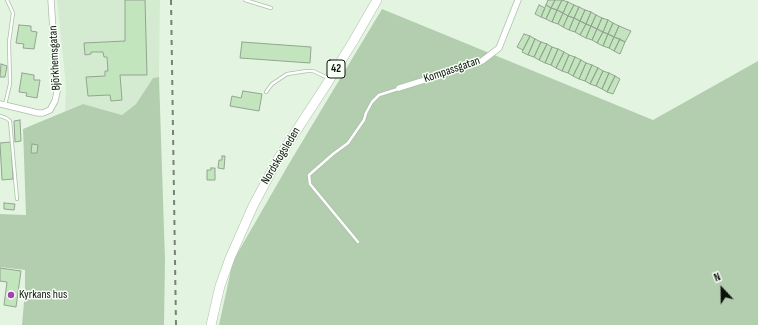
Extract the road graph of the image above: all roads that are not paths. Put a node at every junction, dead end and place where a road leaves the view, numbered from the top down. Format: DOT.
graph roads {
  1 [pos="7,0"];
  2 [pos="51,0"];
  3 [pos="245,0"];
  4 [pos="376,0"];
  5 [pos="518,0"];
  6 [pos="271,8"];
  7 [pos="330,79"];
  8 [pos="399,88"];
  9 [pos="266,92"];
  10 [pos="3,104"];
  11 [pos="0,116"];
  12 [pos="17,199"];
  13 [pos="358,242"];
  14 [pos="211,325"];
  1 -- 10 [label="lane"];
  2 -- 10 [label="street, Björkhemsgatan"];
  3 -- 6 [label="lane"];
  4 -- 7 [label="main road, Nordskogsleden / 42"];
  5 -- 8 [label="street, Kompassgatan"];
  7 -- 9 [label="lane"];
  7 -- 14 [label="main road, Nordskogsleden / 42"];
  8 -- 13 [label="lane"];
  11 -- 12 [label="lane"];
}
